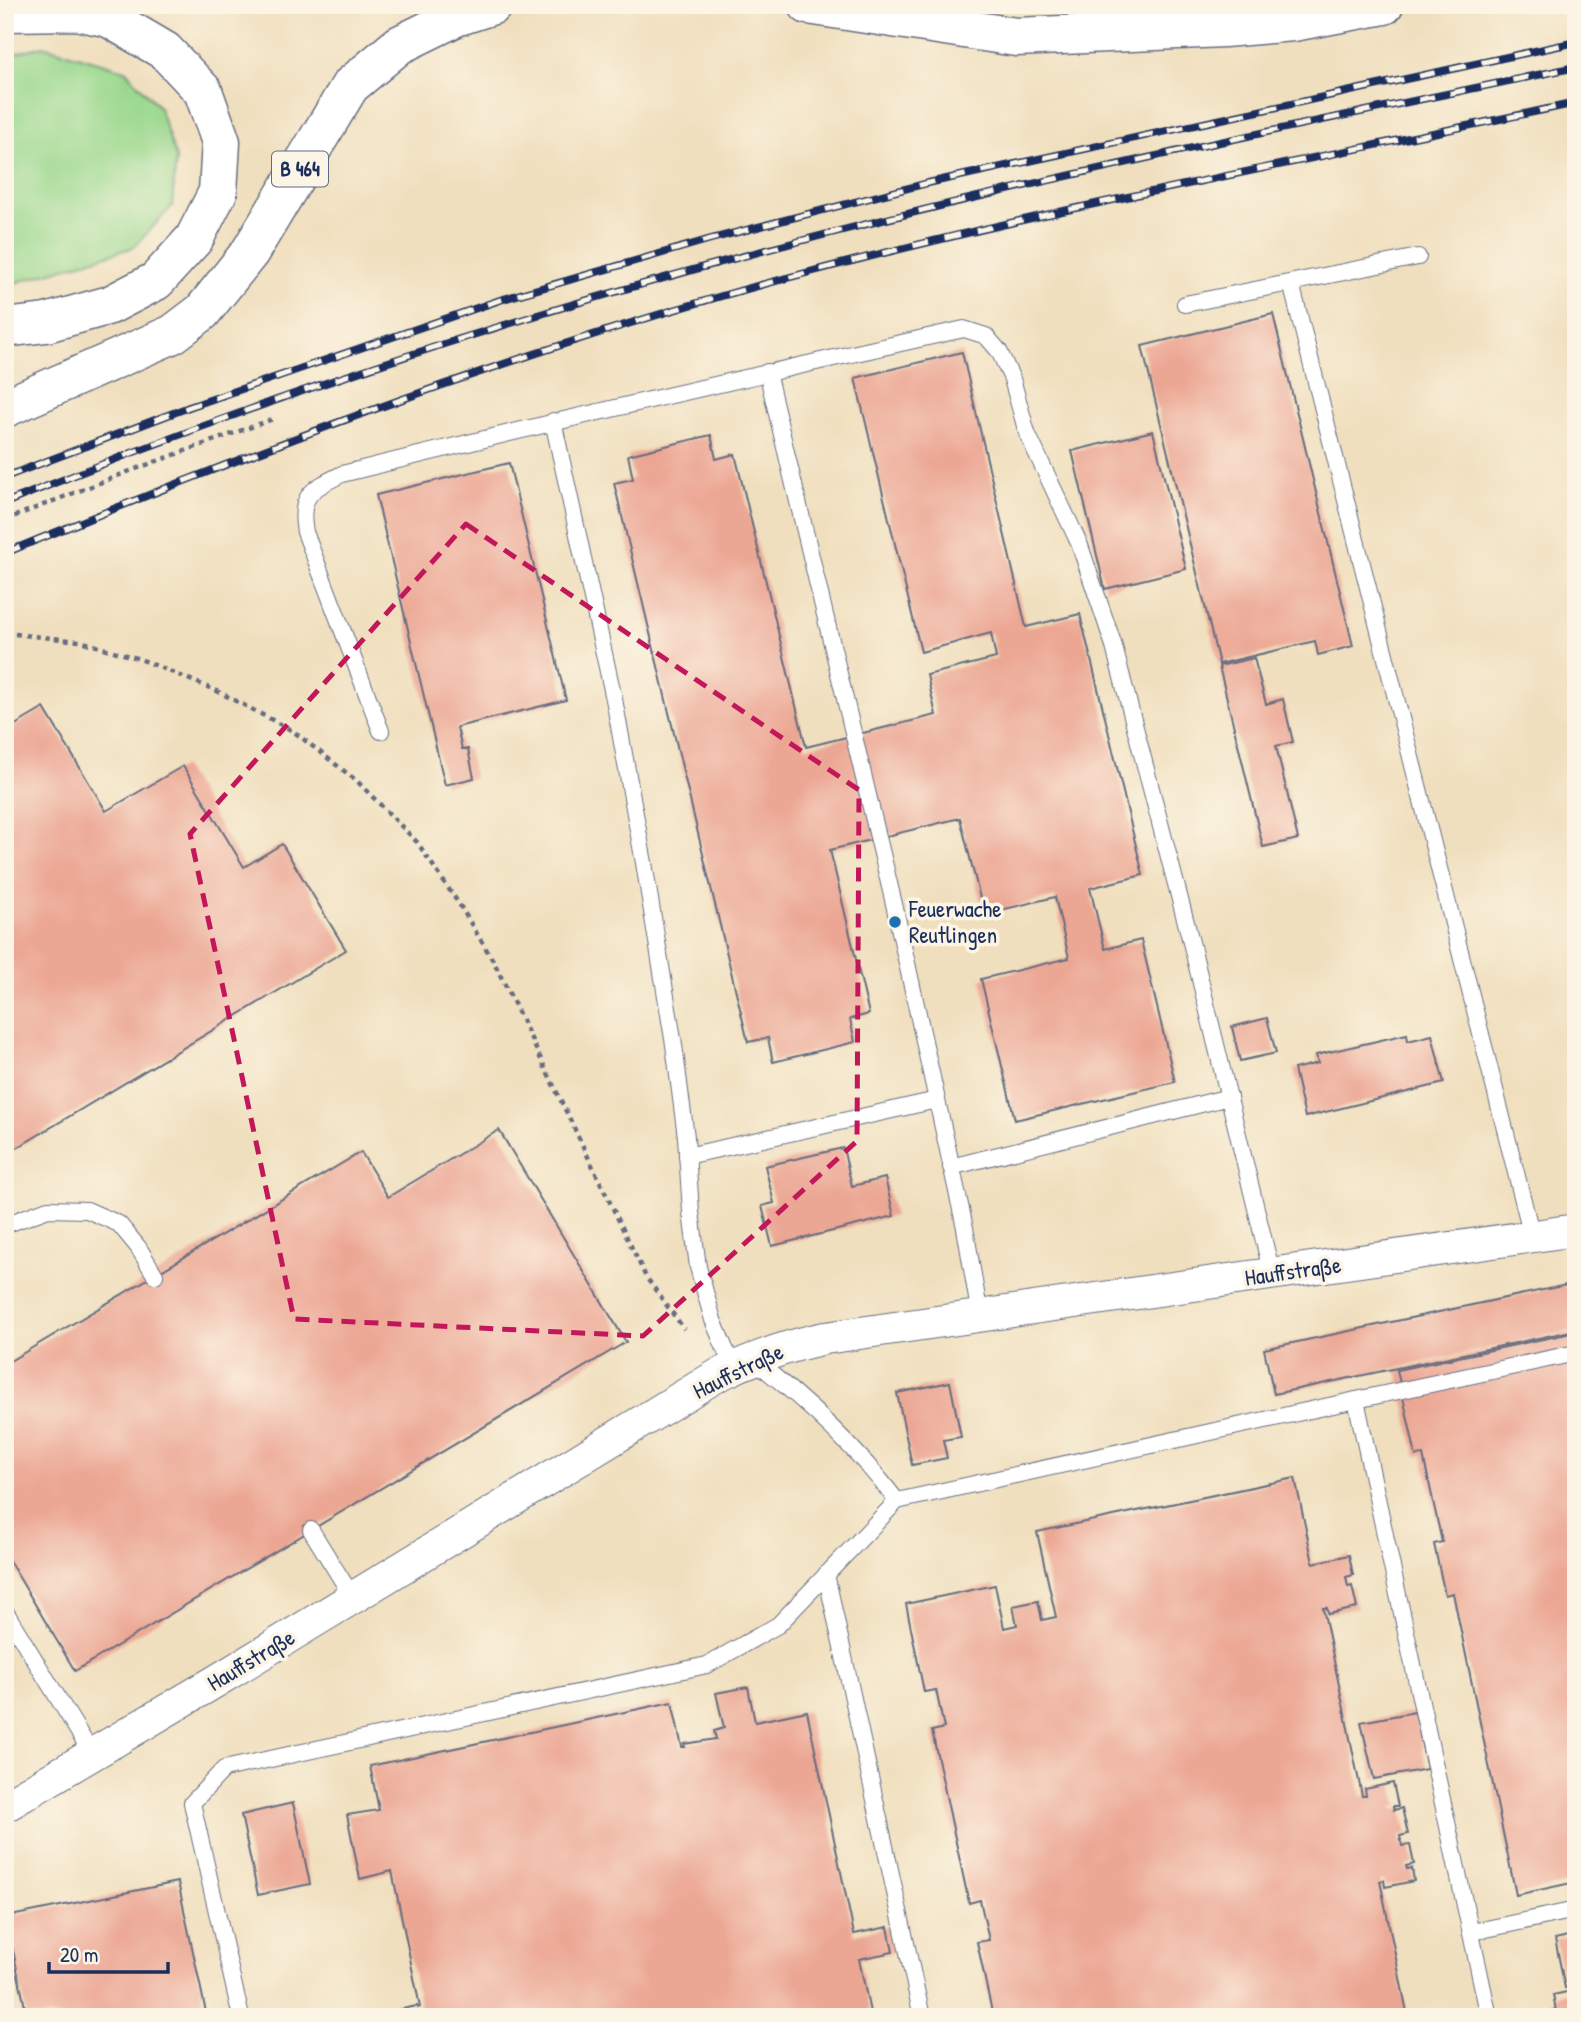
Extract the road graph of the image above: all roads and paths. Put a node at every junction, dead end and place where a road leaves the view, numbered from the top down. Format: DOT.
graph roads {
  1 [pos="493,5"];
  2 [pos="808,5"];
  3 [pos="1384,5"];
  4 [pos="5,12"];
  5 [pos="1418,257"];
  6 [pos="1291,282"];
  7 [pos="1185,304"];
  8 [pos="5,328"];
  9 [pos="767,372"];
  10 [pos="5,408"];
  11 [pos="273,419"];
  12 [pos="553,421"];
  13 [pos="5,520"];
  14 [pos="5,633"];
  15 [pos="380,731"];
  16 [pos="1229,1097"];
  17 [pos="937,1100"];
  18 [pos="687,1156"];
  19 [pos="951,1167"];
  20 [pos="5,1225"];
  21 [pos="1576,1230"];
  22 [pos="1532,1236"];
  23 [pos="1272,1274"];
  24 [pos="155,1275"];
  25 [pos="980,1316"];
  26 [pos="1576,1353"];
  27 [pos="734,1367"];
  28 [pos="1356,1400"];
  29 [pos="897,1501"];
  30 [pos="310,1530"];
  31 [pos="826,1574"];
  32 [pos="353,1598"];
  33 [pos="5,1611"];
  34 [pos="92,1754"];
  35 [pos="5,1806"];
  36 [pos="1576,1910"];
  37 [pos="1472,1931"];
  38 [pos="242,2017"];
  39 [pos="922,2017"];
  40 [pos="1489,2017"];
  1 -- 10 [label="main road, B 464"];
  2 -- 3 [label="main road"];
  4 -- 8 [label="main road"];
  5 -- 6 [label="lane"];
  6 -- 7 [label="lane"];
  6 -- 22 [label="lane"];
  9 -- 12 [label="lane"];
  9 -- 16 [label="lane"];
  9 -- 17 [label="lane"];
  11 -- 13 [label="path"];
  12 -- 15 [label="lane"];
  12 -- 18 [label="lane"];
  14 -- 27 [label="path"];
  16 -- 19 [label="lane"];
  16 -- 23 [label="lane"];
  17 -- 18 [label="lane"];
  17 -- 19 [label="lane"];
  18 -- 27 [label="lane"];
  19 -- 25 [label="lane"];
  20 -- 24 [label="lane"];
  21 -- 22 [label="street, Hauffstraße"];
  22 -- 23 [label="street, Hauffstraße"];
  23 -- 25 [label="street, Hauffstraße"];
  25 -- 27 [label="street, Hauffstraße"];
  26 -- 28 [label="lane"];
  27 -- 29 [label="lane"];
  27 -- 32 [label="street, Hauffstraße"];
  28 -- 29 [label="lane"];
  28 -- 37 [label="lane"];
  29 -- 31 [label="lane"];
  30 -- 32 [label="lane"];
  31 -- 38 [label="lane"];
  31 -- 39 [label="lane"];
  32 -- 34 [label="street, Hauffstraße"];
  33 -- 34 [label="lane"];
  34 -- 35 [label="street, Hauffstraße"];
  36 -- 37 [label="lane"];
  37 -- 40 [label="lane"];
}
